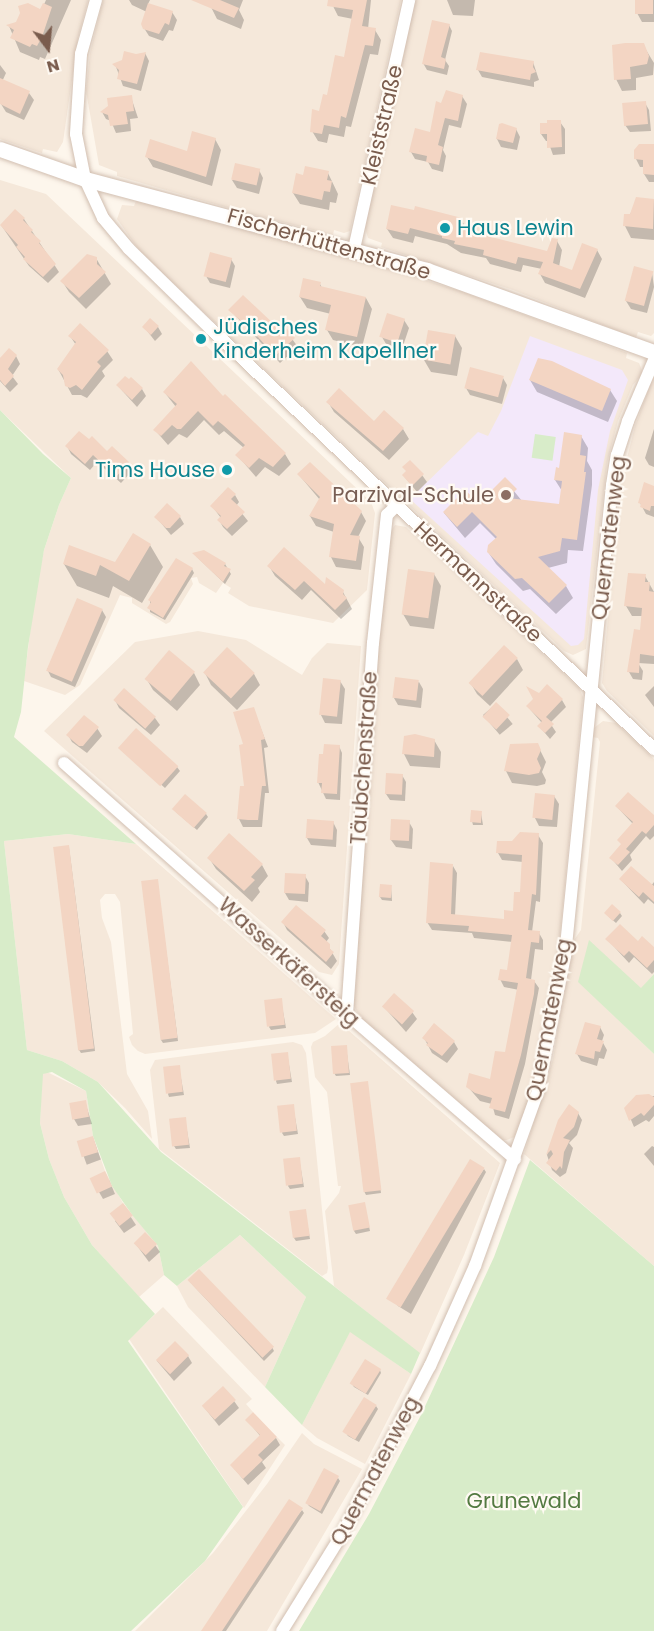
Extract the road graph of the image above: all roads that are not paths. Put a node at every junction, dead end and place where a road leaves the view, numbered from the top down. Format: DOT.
graph roads {
  1 [pos="96,0"];
  2 [pos="409,0"];
  3 [pos="0,149"];
  4 [pos="84,179"];
  5 [pos="354,249"];
  6 [pos="654,352"];
  7 [pos="654,360"];
  8 [pos="396,506"];
  9 [pos="592,690"];
  10 [pos="654,749"];
  11 [pos="64,763"];
  12 [pos="347,1014"];
  13 [pos="515,1159"];
  14 [pos="282,1631"];
  1 -- 4 [label="street, Hermannstraße"];
  2 -- 5 [label="street, Kleiststraße"];
  3 -- 4 [label="street, Fischerhüttenstraße"];
  4 -- 5 [label="street, Fischerhüttenstraße"];
  4 -- 8 [label="street, Hermannstraße"];
  5 -- 6 [label="street, Fischerhüttenstraße"];
  7 -- 9 [label="street, Quermatenweg"];
  8 -- 9 [label="street, Hermannstraße"];
  8 -- 12 [label="street, Täubchenstraße"];
  9 -- 10 [label="street, Hermannstraße"];
  9 -- 13 [label="street, Quermatenweg"];
  11 -- 12 [label="street, Wasserkäfersteig"];
  12 -- 13 [label="street, Wasserkäfersteig"];
  13 -- 14 [label="street, Quermatenweg"];
}
